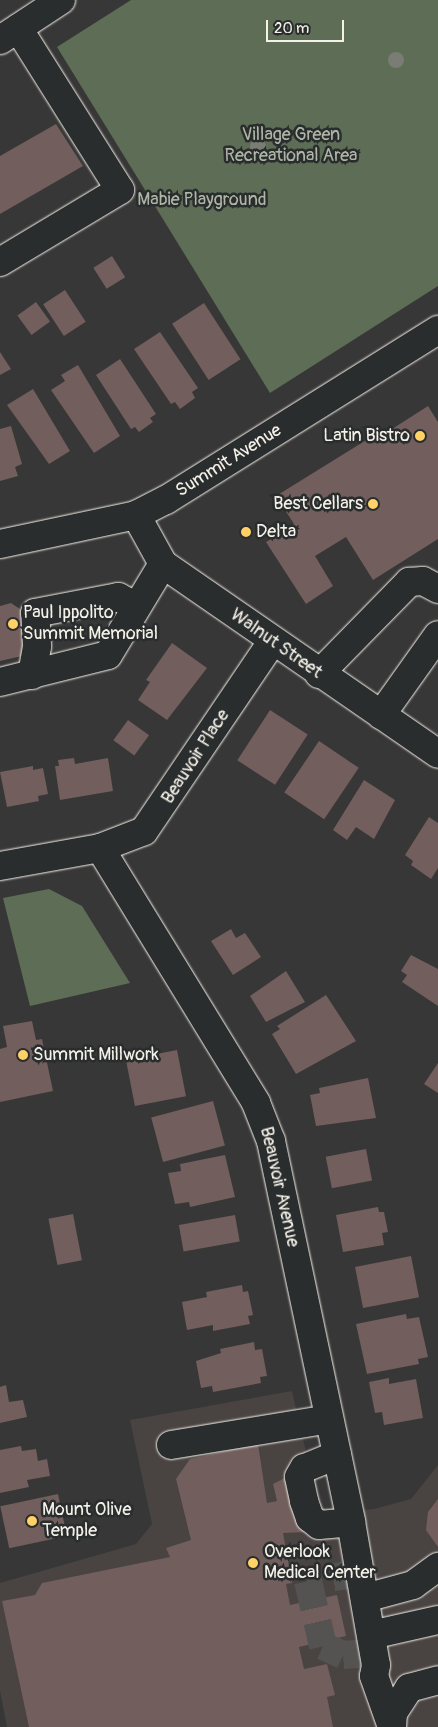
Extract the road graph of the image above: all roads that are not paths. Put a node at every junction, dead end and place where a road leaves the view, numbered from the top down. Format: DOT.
graph roads {
  1 [pos="61,0"];
  2 [pos="9,34"];
  3 [pos="0,262"];
  4 [pos="438,330"];
  5 [pos="136,514"];
  6 [pos="0,544"];
  7 [pos="163,564"];
  8 [pos="438,589"];
  9 [pos="136,606"];
  10 [pos="438,635"];
  11 [pos="272,642"];
  12 [pos="319,674"];
  13 [pos="32,675"];
  14 [pos="0,682"];
  15 [pos="381,715"];
  16 [pos="438,754"];
  17 [pos="100,848"];
  18 [pos="0,866"];
  19 [pos="329,1419"];
  20 [pos="171,1445"];
  21 [pos="337,1455"];
  22 [pos="351,1522"];
  23 [pos="438,1567"];
  24 [pos="365,1598"];
  25 [pos="438,1620"];
  26 [pos="370,1635"];
  27 [pos="376,1665"];
  28 [pos="438,1680"];
  29 [pos="409,1688"];
  30 [pos="392,1727"];
  1 -- 2 [label="street"];
  2 -- 3 [label="street"];
  4 -- 5 [label="street, Summit Avenue"];
  5 -- 6 [label="street, Summit Avenue"];
  5 -- 7 [label="street, Walnut Street"];
  7 -- 9 [label="street"];
  7 -- 11 [label="street, Walnut Street"];
  8 -- 12 [label="street"];
  9 -- 13 [label="street"];
  9 -- 13 [label="street"];
  10 -- 15 [label="street"];
  11 -- 12 [label="street, Walnut Street"];
  11 -- 17 [label="street, Beauvoir Place"];
  12 -- 15 [label="street, Walnut Street"];
  13 -- 14 [label="street"];
  15 -- 16 [label="street, Walnut Street"];
  17 -- 18 [label="street"];
  17 -- 19 [label="street, Beauvoir Avenue"];
  19 -- 20 [label="street"];
  19 -- 21 [label="street, Beauvoir Avenue"];
  21 -- 22 [label="street, Beauvoir Avenue"];
  21 -- 22 [label="street"];
  22 -- 24 [label="street, Beauvoir Avenue"];
  23 -- 24 [label="street"];
  24 -- 26 [label="street, Beauvoir Avenue"];
  25 -- 26 [label="street"];
  26 -- 27 [label="street, Beauvoir Avenue"];
  27 -- 29 [label="street"];
  27 -- 30 [label="street, Beauvoir Avenue"];
  28 -- 29 [label="street"];
  29 -- 30 [label="street"];
}
